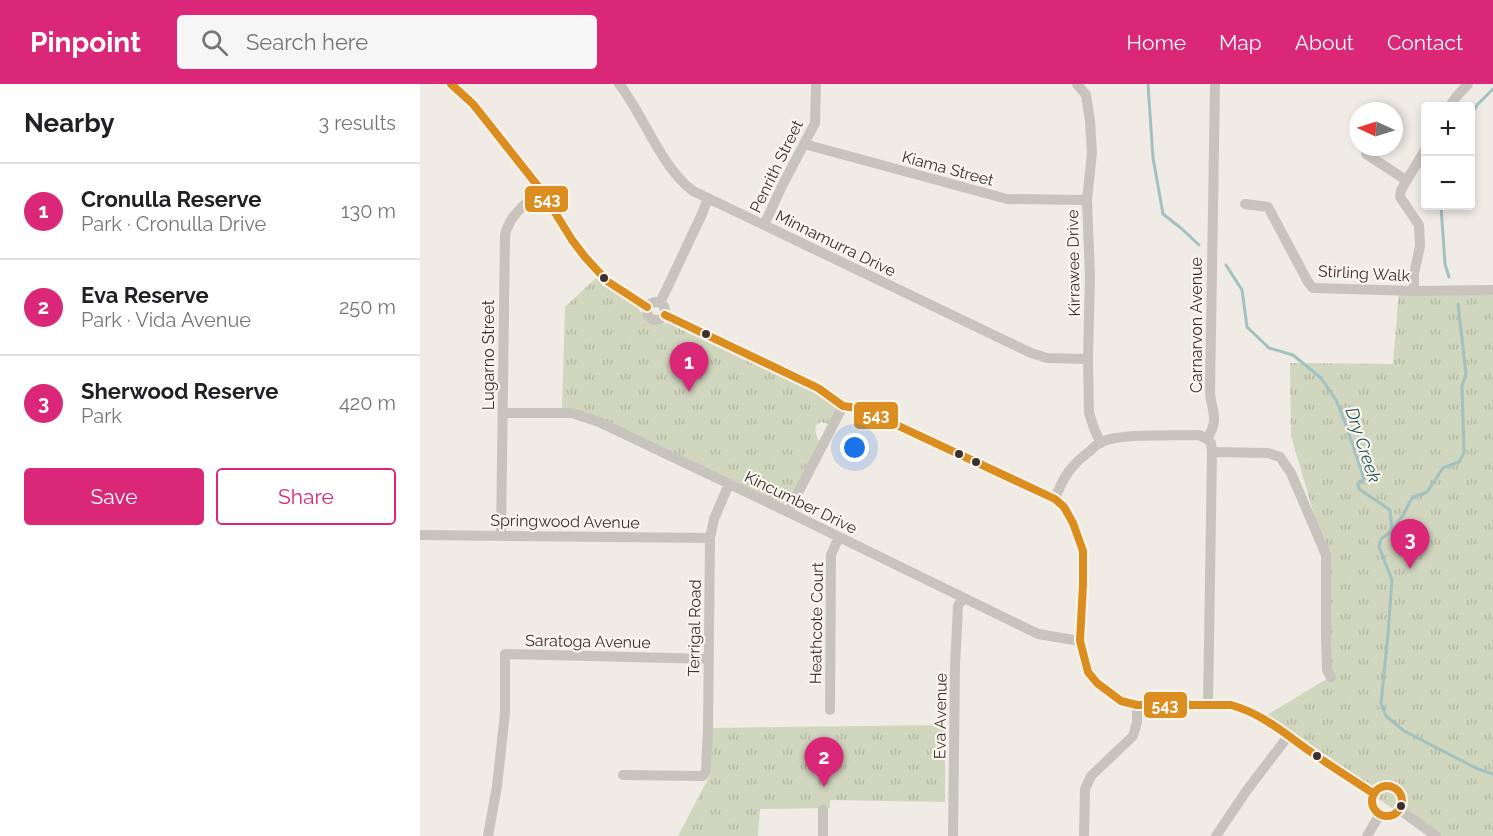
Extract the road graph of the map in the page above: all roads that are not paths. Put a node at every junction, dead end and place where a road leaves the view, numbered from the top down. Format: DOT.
graph roads {
  1 [pos="451,84"];
  2 [pos="619,84"];
  3 [pos="816,84"];
  4 [pos="1077,84"];
  5 [pos="1215,84"];
  6 [pos="1451,84"];
  7 [pos="1468,84"];
  8 [pos="1453,102"];
  9 [pos="804,144"];
  10 [pos="1421,155"];
  11 [pos="1369,156"];
  12 [pos="1406,180"];
  13 [pos="542,191"];
  14 [pos="708,198"];
  15 [pos="1087,200"];
  16 [pos="1245,204"];
  17 [pos="764,225"];
  18 [pos="1493,290"];
  19 [pos="1414,291"];
  20 [pos="660,303"];
  21 [pos="648,307"];
  22 [pos="665,315"];
  23 [pos="1088,359"];
  24 [pos="843,406"];
  25 [pos="503,413"];
  26 [pos="1207,439"];
  27 [pos="1101,442"];
  28 [pos="1212,452"];
  29 [pos="729,484"];
  30 [pos="1055,499"];
  31 [pos="788,512"];
  32 [pos="420,535"];
  33 [pos="501,535"];
  34 [pos="839,537"];
  35 [pos="710,538"];
  36 [pos="963,598"];
  37 [pos="1080,641"];
  38 [pos="709,659"];
  39 [pos="1330,677"];
  40 [pos="1137,705"];
  41 [pos="1208,706"];
  42 [pos="830,710"];
  43 [pos="1289,735"];
  44 [pos="623,775"];
  45 [pos="1374,794"];
  46 [pos="823,810"];
  47 [pos="1400,810"];
  48 [pos="1380,814"];
  49 [pos="488,836"];
  50 [pos="823,836"];
  51 [pos="953,836"];
  52 [pos="1084,836"];
  53 [pos="1216,836"];
  54 [pos="1367,836"];
  55 [pos="1436,836"];
  1 -- 13 [label="street"];
  2 -- 14 [label="street, Minnamurra Drive"];
  3 -- 9 [label="street, Penrith Street"];
  4 -- 15 [label="street, Kirrawee Drive"];
  5 -- 26 [label="street, Carnarvon Avenue"];
  6 -- 8 [label="street"];
  7 -- 8 [label="street"];
  9 -- 15 [label="street, Kiama Street"];
  9 -- 17 [label="street, Penrith Street"];
  10 -- 12 [label="street"];
  11 -- 12 [label="street"];
  12 -- 19 [label="street"];
  13 -- 21 [label="street"];
  13 -- 25 [label="street, Lugarno Street"];
  14 -- 17 [label="street, Minnamurra Drive"];
  14 -- 20 [label="street"];
  15 -- 23 [label="street, Kirrawee Drive"];
  16 -- 19 [label="street, Stirling Walk"];
  17 -- 23 [label="street, Minnamurra Drive"];
  18 -- 19 [label="street, Stirling Walk"];
  20 -- 21 [label="street"];
  20 -- 22 [label="street"];
  21 -- 22 [label="street"];
  22 -- 24 [label="street"];
  23 -- 27 [label="street, Kirrawee Drive"];
  24 -- 30 [label="street"];
  24 -- 31 [label="street"];
  25 -- 29 [label="street, Kincumber Drive"];
  25 -- 33 [label="street, Lugarno Street"];
  26 -- 27 [label="street"];
  26 -- 28 [label="street"];
  27 -- 30 [label="street"];
  28 -- 39 [label="street"];
  28 -- 41 [label="street"];
  29 -- 31 [label="street, Kincumber Drive"];
  29 -- 35 [label="street, Terrigal Road"];
  30 -- 37 [label="street"];
  31 -- 34 [label="street, Kincumber Drive"];
  32 -- 33 [label="street, Springwood Avenue"];
  33 -- 35 [label="street, Springwood Avenue"];
  34 -- 36 [label="street, Kincumber Drive"];
  34 -- 42 [label="street, Heathcote Court"];
  35 -- 38 [label="street, Terrigal Road"];
  36 -- 37 [label="street, Kincumber Drive"];
  36 -- 51 [label="street, Eva Avenue"];
  37 -- 40 [label="street"];
  38 -- 44 [label="street, Terrigal Road"];
  38 -- 49 [label="street, Saratoga Avenue"];
  40 -- 41 [label="street"];
  40 -- 52 [label="street"];
  41 -- 43 [label="street"];
  43 -- 45 [label="street"];
  43 -- 53 [label="street"];
  45 -- 47 [label="street"];
  45 -- 48 [label="street"];
  46 -- 50 [label="street"];
  47 -- 48 [label="street"];
  47 -- 55 [label="street"];
  48 -- 54 [label="street"];
}
